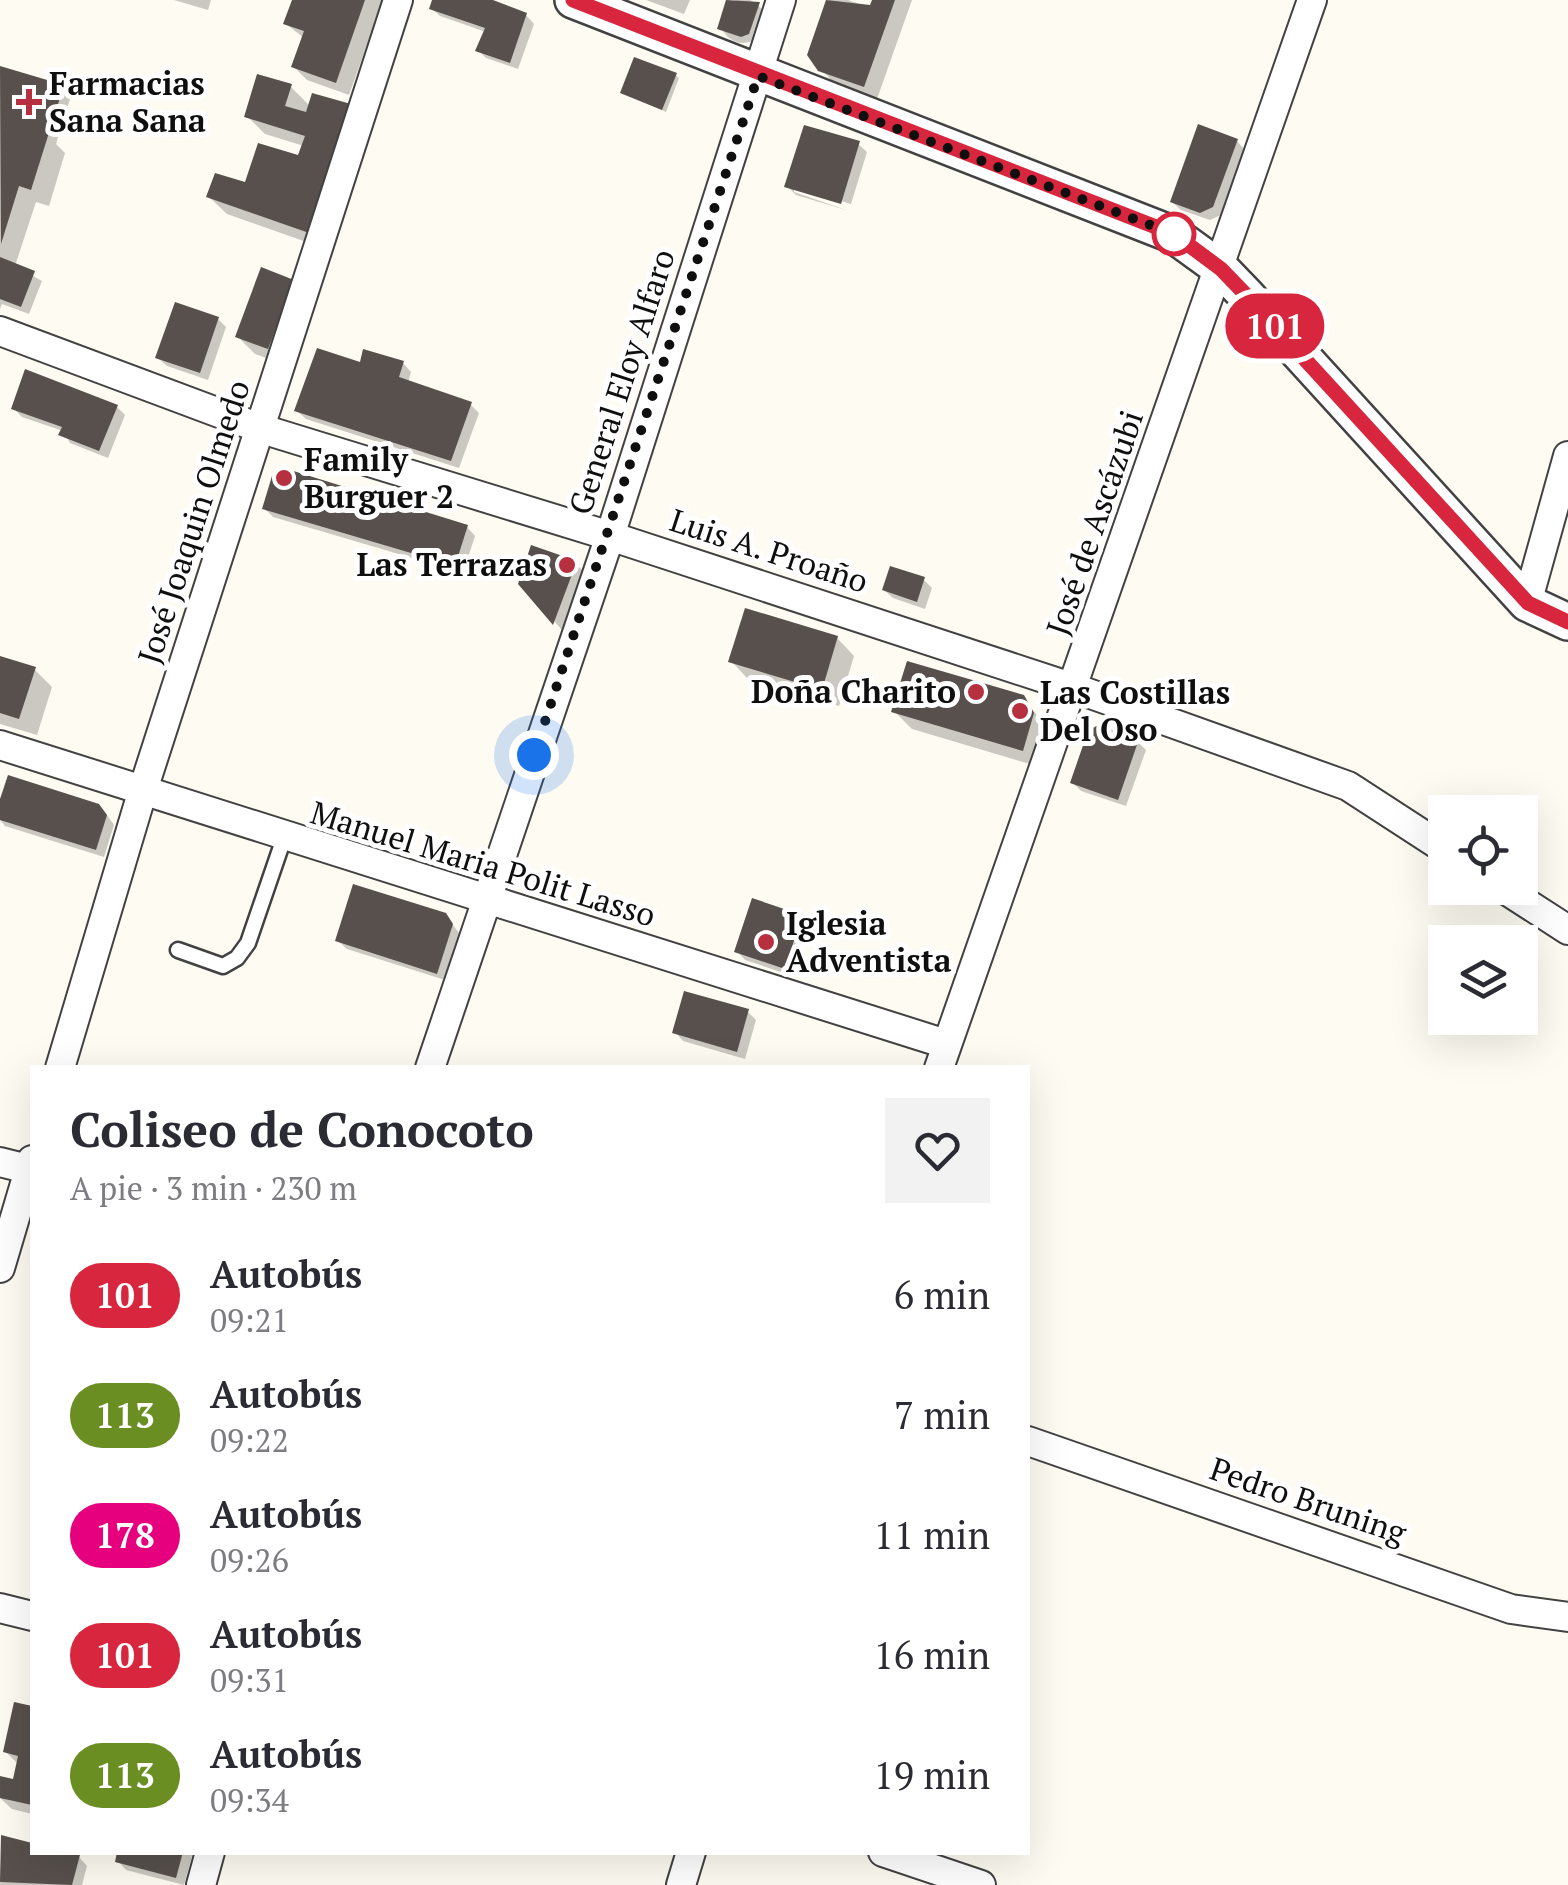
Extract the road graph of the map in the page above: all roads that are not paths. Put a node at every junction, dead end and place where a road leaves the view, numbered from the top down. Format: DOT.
graph roads {
  1 [pos="398,0"];
  2 [pos="573,0"];
  3 [pos="781,0"];
  4 [pos="1312,0"];
  5 [pos="758,76"];
  6 [pos="1221,269"];
  7 [pos="0,331"];
  8 [pos="262,429"];
  9 [pos="1568,456"];
  10 [pos="610,536"];
  11 [pos="1528,603"];
  12 [pos="1566,630"];
  13 [pos="1074,688"];
  14 [pos="0,746"];
  15 [pos="142,793"];
  16 [pos="284,838"];
  17 [pos="1428,838"];
  18 [pos="484,902"];
  19 [pos="1530,905"];
  20 [pos="1568,930"];
  21 [pos="178,950"];
  22 [pos="943,1056"];
  23 [pos="61,1065"];
  24 [pos="431,1065"];
  25 [pos="0,1162"];
  26 [pos="30,1166"];
  27 [pos="30,1172"];
  28 [pos="0,1268"];
  29 [pos="1030,1441"];
  30 [pos="0,1608"];
  31 [pos="30,1616"];
  32 [pos="1568,1617"];
  33 [pos="209,1855"];
  34 [pos="690,1855"];
  35 [pos="892,1855"];
  36 [pos="201,1885"];
  37 [pos="681,1885"];
  38 [pos="981,1885"];
  1 -- 8 [label="street, José Joaquin Olmedo"];
  2 -- 5 [label="street"];
  3 -- 5 [label="street, General Eloy Alfaro"];
  4 -- 6 [label="street, José de Ascázubi"];
  5 -- 6 [label="street"];
  5 -- 10 [label="street, General Eloy Alfaro"];
  6 -- 11 [label="street"];
  6 -- 13 [label="street, José de Ascázubi"];
  7 -- 8 [label="street, Luis A. Proaño"];
  8 -- 10 [label="street, Luis A. Proaño"];
  8 -- 15 [label="street, José Joaquin Olmedo"];
  9 -- 11 [label="street"];
  10 -- 13 [label="street, Luis A. Proaño"];
  10 -- 18 [label="street, General Eloy Alfaro"];
  11 -- 12 [label="street"];
  13 -- 17 [label="street, Luis A. Proaño"];
  13 -- 22 [label="street, José de Ascázubi"];
  14 -- 15 [label="street, Manuel Maria Polit Lasso"];
  15 -- 16 [label="street, Manuel Maria Polit Lasso"];
  15 -- 23 [label="street, José Joaquin Olmedo"];
  16 -- 18 [label="street, Manuel Maria Polit Lasso"];
  16 -- 21 [label="lane"];
  18 -- 22 [label="street, Manuel Maria Polit Lasso"];
  18 -- 24 [label="street, General Eloy Alfaro"];
  19 -- 20 [label="street"];
  25 -- 26 [label="street"];
  27 -- 28 [label="street"];
  29 -- 32 [label="street, Pedro Bruning"];
  30 -- 31 [label="street"];
  33 -- 36 [label="street"];
  34 -- 37 [label="street"];
  35 -- 38 [label="street"];
}
